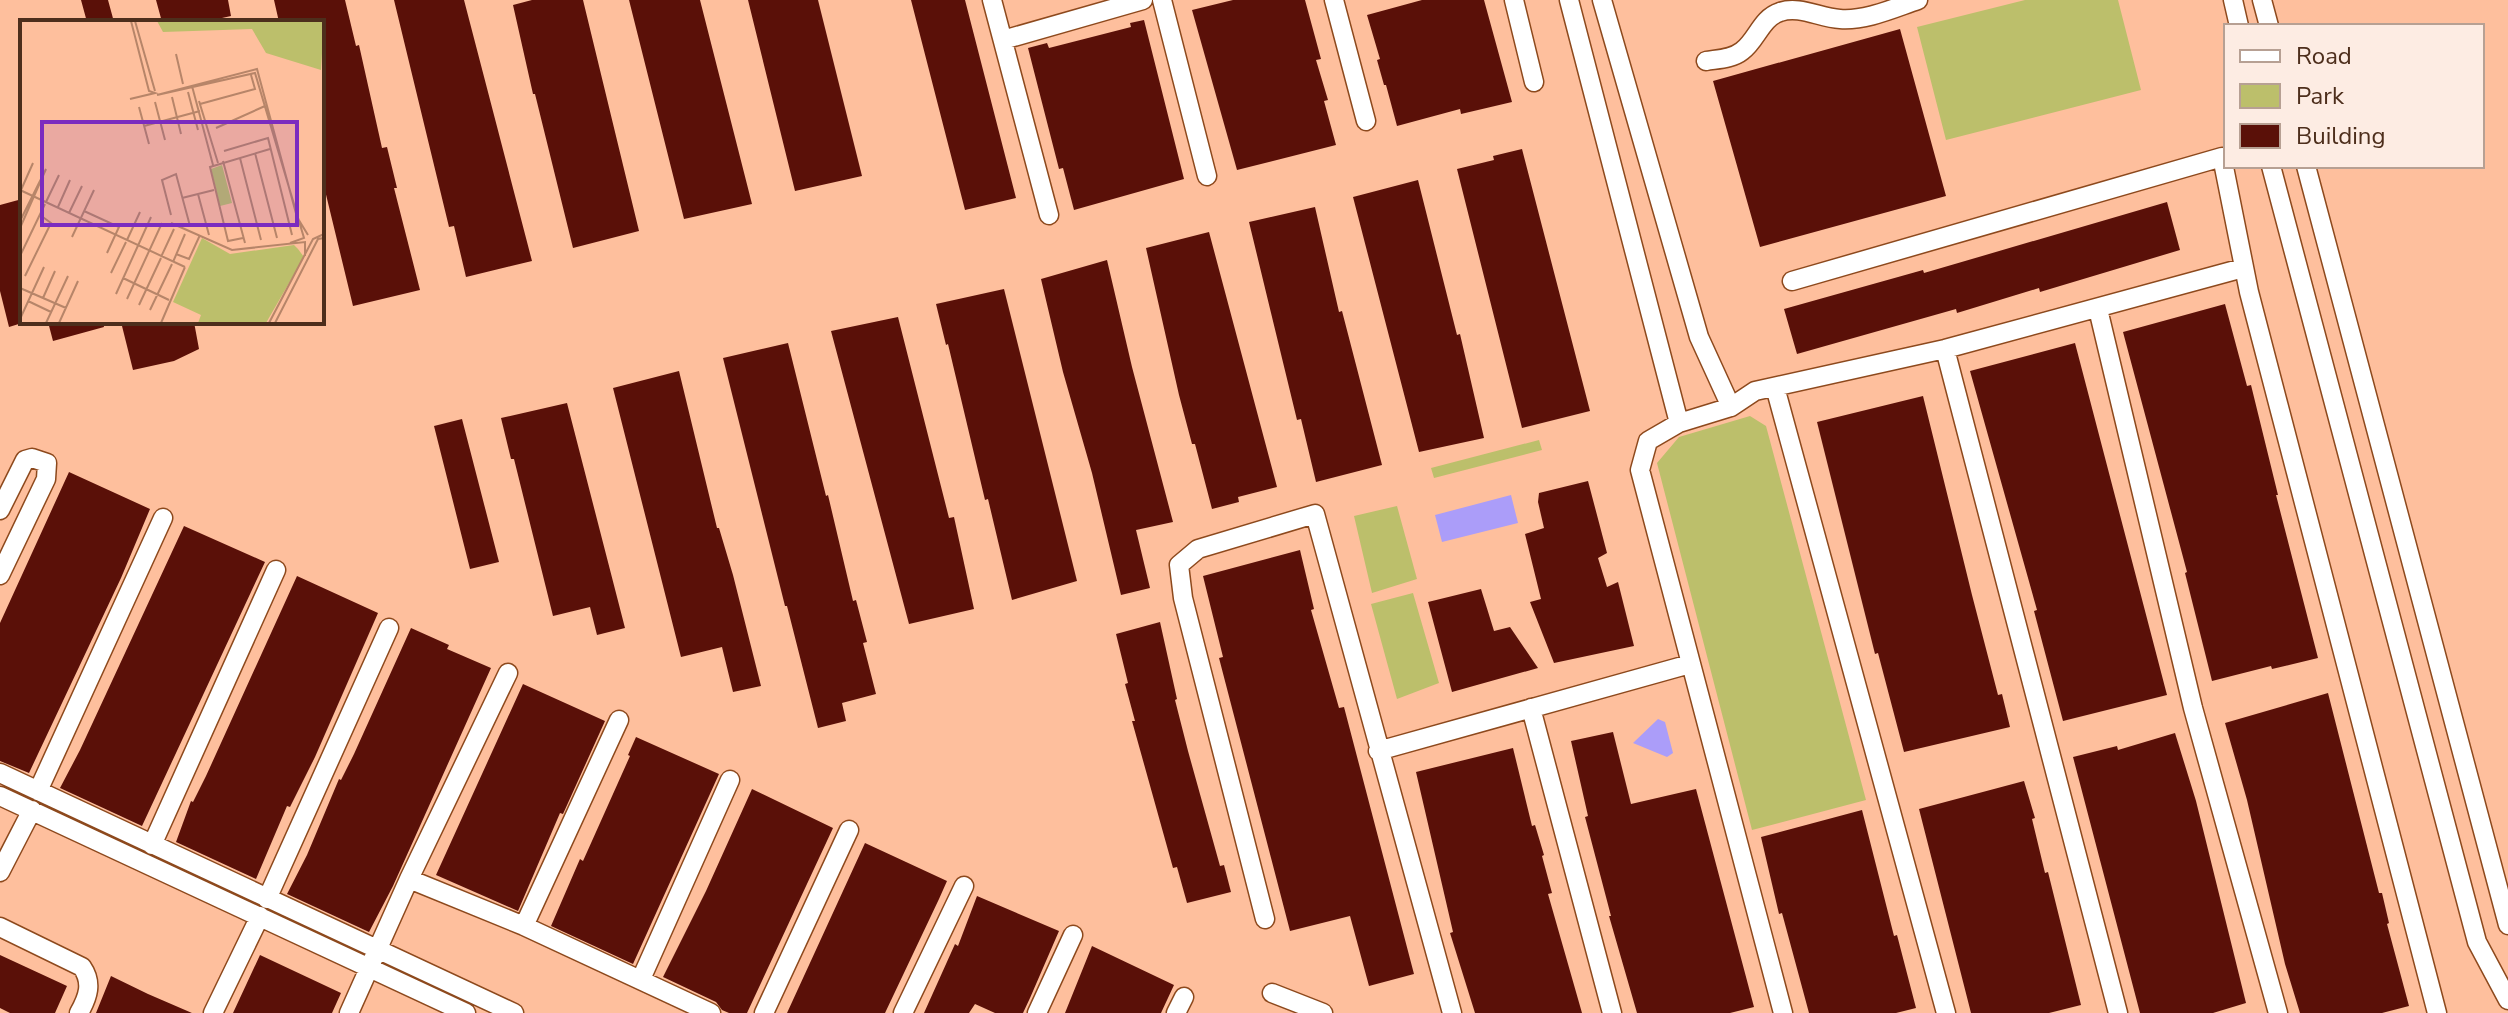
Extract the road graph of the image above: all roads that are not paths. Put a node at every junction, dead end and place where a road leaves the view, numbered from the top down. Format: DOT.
graph roads {
  1 [pos="992,0"];
  2 [pos="1143,0"];
  3 [pos="1162,0"];
  4 [pos="1334,0"];
  5 [pos="1514,0"];
  6 [pos="1569,0"];
  7 [pos="1602,0"];
  8 [pos="1918,0"];
  9 [pos="2233,0"];
  10 [pos="2262,0"];
  11 [pos="2239,24"];
  12 [pos="2268,24"];
  13 [pos="1003,40"];
  14 [pos="1706,61"];
  15 [pos="1534,82"];
  16 [pos="1366,121"];
  17 [pos="2224,168"];
  18 [pos="2224,168"];
  19 [pos="2272,168"];
  20 [pos="2307,168"];
  21 [pos="1207,176"];
  22 [pos="1049,215"];
  23 [pos="2243,268"];
  24 [pos="1792,281"];
  25 [pos="2098,309"];
  26 [pos="1945,349"];
  27 [pos="1775,387"];
  28 [pos="1731,407"];
  29 [pos="1679,423"];
  30 [pos="0,510"];
  31 [pos="163,518"];
  32 [pos="2406,540"];
  33 [pos="2372,548"];
  34 [pos="276,570"];
  35 [pos="0,575"];
  36 [pos="389,628"];
  37 [pos="1690,664"];
  38 [pos="508,673"];
  39 [pos="1531,708"];
  40 [pos="619,720"];
  41 [pos="1378,751"];
  42 [pos="0,773"];
  43 [pos="730,780"];
  44 [pos="38,791"];
  45 [pos="0,796"];
  46 [pos="32,810"];
  47 [pos="849,830"];
  48 [pos="152,845"];
  49 [pos="0,872"];
  50 [pos="409,879"];
  51 [pos="964,886"];
  52 [pos="264,908"];
  53 [pos="1265,919"];
  54 [pos="2508,925"];
  55 [pos="524,926"];
  56 [pos="0,927"];
  57 [pos="1073,935"];
  58 [pos="374,959"];
  59 [pos="641,979"];
  60 [pos="1272,993"];
  61 [pos="2508,1000"];
  62 [pos="79,1013"];
  63 [pos="213,1013"];
  64 [pos="349,1013"];
  65 [pos="466,1013"];
  66 [pos="514,1013"];
  67 [pos="711,1013"];
  68 [pos="764,1013"];
  69 [pos="903,1013"];
  70 [pos="1037,1013"];
  71 [pos="1323,1013"];
  72 [pos="1452,1013"];
  73 [pos="1612,1013"];
  74 [pos="1783,1013"];
  75 [pos="1946,1013"];
  76 [pos="2118,1013"];
  77 [pos="2278,1013"];
  78 [pos="2437,1013"];
  1 -- 13 [label="street"];
  2 -- 13 [label="street"];
  3 -- 21 [label="street"];
  4 -- 16 [label="street"];
  5 -- 15 [label="street"];
  6 -- 29 [label="street"];
  7 -- 28 [label="street"];
  8 -- 14 [label="street"];
  9 -- 11 [label="street"];
  10 -- 12 [label="street"];
  13 -- 22 [label="street"];
  17 -- 23 [label="street"];
  18 -- 24 [label="street"];
  19 -- 33 [label="street"];
  20 -- 32 [label="street"];
  23 -- 25 [label="street"];
  23 -- 78 [label="street"];
  25 -- 26 [label="street"];
  25 -- 77 [label="street"];
  26 -- 27 [label="street"];
  26 -- 76 [label="street"];
  27 -- 28 [label="street"];
  27 -- 75 [label="street"];
  28 -- 29 [label="street"];
  29 -- 37 [label="street"];
  30 -- 35 [label="street"];
  31 -- 44 [label="street"];
  32 -- 33 [label="street"];
  32 -- 54 [label="street"];
  33 -- 61 [label="street"];
  34 -- 48 [label="street"];
  36 -- 52 [label="street"];
  37 -- 39 [label="street"];
  37 -- 74 [label="street"];
  38 -- 50 [label="street"];
  39 -- 41 [label="street"];
  39 -- 73 [label="street"];
  40 -- 55 [label="street"];
  41 -- 53 [label="street"];
  41 -- 72 [label="street"];
  42 -- 44 [label="street"];
  43 -- 59 [label="street"];
  44 -- 48 [label="street"];
  45 -- 46 [label="street"];
  46 -- 49 [label="street"];
  46 -- 52 [label="street"];
  47 -- 68 [label="street"];
  48 -- 52 [label="street"];
  50 -- 55 [label="street"];
  50 -- 58 [label="street"];
  51 -- 69 [label="street"];
  52 -- 58 [label="street"];
  52 -- 63 [label="street"];
  55 -- 59 [label="street"];
  56 -- 62 [label="street"];
  57 -- 70 [label="street"];
  58 -- 64 [label="street"];
  58 -- 65 [label="street"];
  58 -- 66 [label="street"];
  59 -- 67 [label="street"];
  60 -- 71 [label="street"];
}
